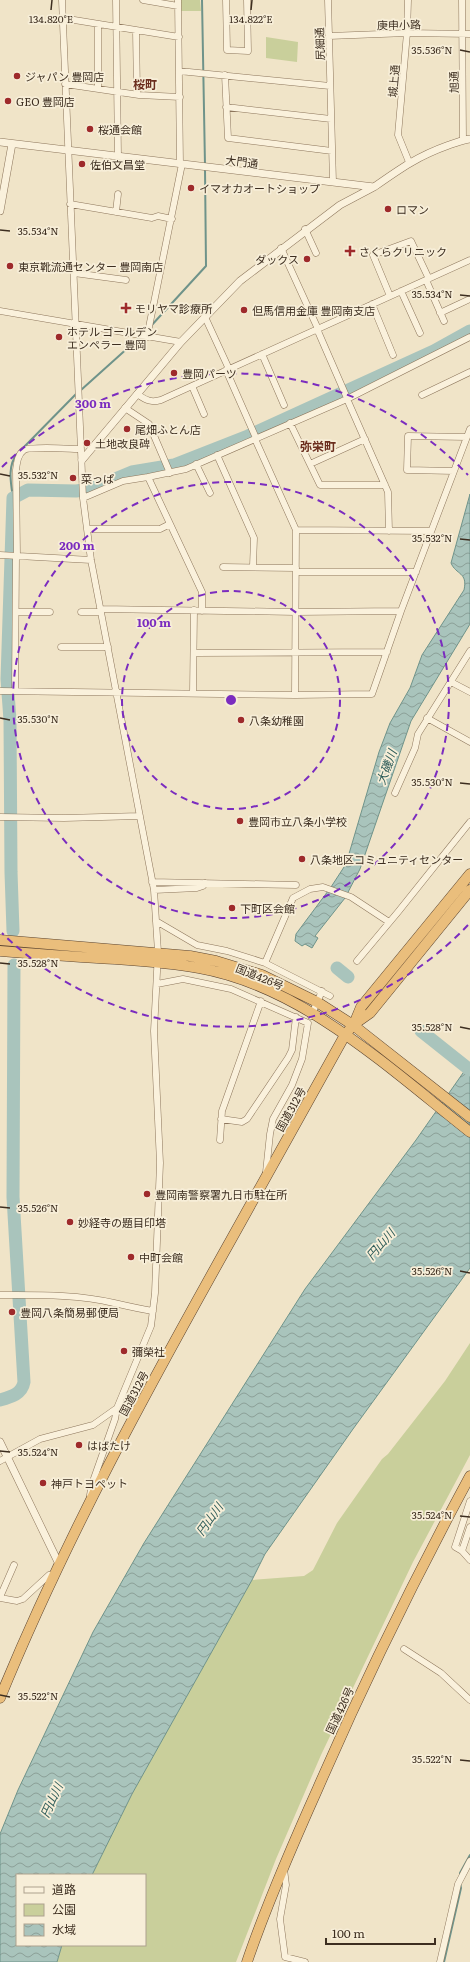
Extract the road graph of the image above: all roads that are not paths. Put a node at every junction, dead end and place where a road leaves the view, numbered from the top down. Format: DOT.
graph roads {
  1 [pos="62,0"];
  2 [pos="116,0"];
  3 [pos="143,0"];
  4 [pos="226,0"];
  5 [pos="247,0"];
  6 [pos="328,0"];
  7 [pos="408,0"];
  8 [pos="462,0"];
  9 [pos="178,3"];
  10 [pos="62,18"];
  11 [pos="98,24"];
  12 [pos="116,27"];
  13 [pos="136,30"];
  14 [pos="407,33"];
  15 [pos="462,34"];
  16 [pos="470,34"];
  17 [pos="328,36"];
  18 [pos="179,37"];
  19 [pos="179,71"];
  20 [pos="225,75"];
  21 [pos="65,84"];
  22 [pos="330,86"];
  23 [pos="98,88"];
  24 [pos="117,91"];
  25 [pos="136,94"];
  26 [pos="180,97"];
  27 [pos="226,107"];
  28 [pos="331,119"];
  29 [pos="467,140"];
  30 [pos="0,142"];
  31 [pos="12,144"];
  32 [pos="68,150"];
  33 [pos="332,151"];
  34 [pos="118,156"];
  35 [pos="409,162"];
  36 [pos="181,164"];
  37 [pos="333,182"];
  38 [pos="374,187"];
  39 [pos="118,194"];
  40 [pos="70,204"];
  41 [pos="0,211"];
  42 [pos="116,212"];
  43 [pos="172,219"];
  44 [pos="305,229"];
  45 [pos="281,248"];
  46 [pos="316,253"];
  47 [pos="470,260"];
  48 [pos="74,273"];
  49 [pos="428,279"];
  50 [pos="126,280"];
  51 [pos="401,291"];
  52 [pos="390,296"];
  53 [pos="470,299"];
  54 [pos="372,304"];
  55 [pos="0,311"];
  56 [pos="440,313"];
  57 [pos="205,317"];
  58 [pos="444,321"];
  59 [pos="76,324"];
  60 [pos="317,329"];
  61 [pos="420,333"];
  62 [pos="147,337"];
  63 [pos="469,340"];
  64 [pos="181,342"];
  65 [pos="262,354"];
  66 [pos="393,355"];
  67 [pos="227,370"];
  68 [pos="470,372"];
  69 [pos="192,386"];
  70 [pos="137,394"];
  71 [pos="346,394"];
  72 [pos="422,395"];
  73 [pos="284,405"];
  74 [pos="126,408"];
  75 [pos="204,414"];
  76 [pos="290,423"];
  77 [pos="470,429"];
  78 [pos="255,437"];
  79 [pos="467,437"];
  80 [pos="364,439"];
  81 [pos="81,449"];
  82 [pos="216,455"];
  83 [pos="82,460"];
  84 [pos="196,464"];
  85 [pos="310,464"];
  86 [pos="170,471"];
  87 [pos="454,471"];
  88 [pos="148,476"];
  89 [pos="385,485"];
  90 [pos="210,493"];
  91 [pos="83,498"];
  92 [pos="170,524"];
  93 [pos="87,529"];
  94 [pos="296,530"];
  95 [pos="389,531"];
  96 [pos="431,531"];
  97 [pos="0,556"];
  98 [pos="16,556"];
  99 [pos="91,560"];
  100 [pos="253,566"];
  101 [pos="223,567"];
  102 [pos="296,570"];
  103 [pos="416,572"];
  104 [pos="101,610"];
  105 [pos="194,610"];
  106 [pos="202,611"];
  107 [pos="401,611"];
  108 [pos="16,612"];
  109 [pos="50,612"];
  110 [pos="81,612"];
  111 [pos="296,612"];
  112 [pos="61,647"];
  113 [pos="108,647"];
  114 [pos="470,651"];
  115 [pos="296,652"];
  116 [pos="386,652"];
  117 [pos="194,653"];
  118 [pos="451,682"];
  119 [pos="0,691"];
  120 [pos="15,691"];
  121 [pos="117,692"];
  122 [pos="470,692"];
  123 [pos="193,693"];
  124 [pos="295,695"];
  125 [pos="427,718"];
  126 [pos="470,733"];
  127 [pos="468,741"];
  128 [pos="395,793"];
  129 [pos="140,816"];
  130 [pos="0,817"];
  131 [pos="470,822"];
  132 [pos="470,874"];
  133 [pos="152,882"];
  134 [pos="205,883"];
  135 [pos="296,885"];
  136 [pos="154,890"];
  137 [pos="470,890"];
  138 [pos="156,921"];
  139 [pos="389,922"];
  140 [pos="0,940"];
  141 [pos="0,951"];
  142 [pos="158,952"];
  143 [pos="357,960"];
  144 [pos="158,962"];
  145 [pos="265,963"];
  146 [pos="157,984"];
  147 [pos="322,991"];
  148 [pos="330,996"];
  149 [pos="261,1001"];
  150 [pos="317,1002"];
  151 [pos="312,1013"];
  152 [pos="296,1017"];
  153 [pos="308,1023"];
  154 [pos="353,1025"];
  155 [pos="345,1035"];
  156 [pos="470,1117"];
  157 [pos="221,1119"];
  158 [pos="470,1132"];
  159 [pos="220,1140"];
  160 [pos="266,1175"];
  161 [pos="0,1295"];
  162 [pos="153,1311"];
  163 [pos="117,1408"];
  164 [pos="0,1442"];
  165 [pos="3,1459"];
  166 [pos="470,1476"];
  167 [pos="470,1501"];
  168 [pos="90,1503"];
  169 [pos="470,1527"];
  170 [pos="462,1551"];
  171 [pos="470,1560"];
  172 [pos="59,1564"];
  173 [pos="14,1565"];
  174 [pos="55,1574"];
  175 [pos="0,1597"];
  176 [pos="404,1649"];
  177 [pos="0,1698"];
  178 [pos="470,1700"];
  179 [pos="470,1862"];
  180 [pos="283,1867"];
  181 [pos="247,1962"];
  182 [pos="305,1962"];
  183 [pos="440,1962"];
  1 -- 10 [label="street"];
  2 -- 12 [label="street"];
  3 -- 9 [label="street"];
  4 -- 5 [label="street"];
  6 -- 17 [label="street, 尻細通"];
  7 -- 14 [label="street, 城上通"];
  8 -- 15 [label="street, 旭通"];
  9 -- 18 [label="street"];
  10 -- 11 [label="street"];
  10 -- 21 [label="street"];
  11 -- 12 [label="street"];
  11 -- 23 [label="street"];
  12 -- 13 [label="street"];
  12 -- 24 [label="street"];
  13 -- 18 [label="street"];
  13 -- 25 [label="street"];
  14 -- 15 [label="street, 庚申小路"];
  14 -- 17 [label="street, 庚申小路"];
  14 -- 35 [label="street, 城上通"];
  15 -- 16 [label="street, 庚申小路"];
  15 -- 29 [label="street, 旭通"];
  17 -- 22 [label="street, 尻細通"];
  18 -- 19 [label="street"];
  19 -- 20 [label="street"];
  19 -- 26 [label="street"];
  20 -- 22 [label="street"];
  20 -- 27 [label="street"];
  21 -- 23 [label="street"];
  21 -- 32 [label="street"];
  22 -- 28 [label="street, 尻細通"];
  23 -- 24 [label="street"];
  24 -- 25 [label="street"];
  24 -- 34 [label="street"];
  25 -- 26 [label="street"];
  26 -- 36 [label="street"];
  27 -- 28 [label="street"];
  27 -- 33 [label="street"];
  28 -- 33 [label="street, 尻細通"];
  29 -- 35 [label="street"];
  30 -- 31 [label="street, 大門通"];
  31 -- 32 [label="street, 大門通"];
  31 -- 41 [label="street"];
  32 -- 34 [label="street, 大門通"];
  32 -- 40 [label="street"];
  33 -- 37 [label="street, 尻細通"];
  34 -- 36 [label="street, 大門通"];
  35 -- 38 [label="street"];
  36 -- 37 [label="street, 大門通"];
  36 -- 43 [label="street"];
  37 -- 38 [label="street, 大門通"];
  38 -- 44 [label="street"];
  39 -- 42 [label="street"];
  40 -- 42 [label="street"];
  40 -- 48 [label="street"];
  42 -- 43 [label="street"];
  43 -- 62 [label="street"];
  44 -- 45 [label="street"];
  44 -- 46 [label="street"];
  45 -- 57 [label="street"];
  45 -- 60 [label="street"];
  47 -- 49 [label="street"];
  48 -- 50 [label="street"];
  48 -- 59 [label="street"];
  49 -- 51 [label="street"];
  49 -- 52 [label="street"];
  49 -- 56 [label="street"];
  51 -- 52 [label="street"];
  51 -- 61 [label="street"];
  52 -- 54 [label="street"];
  53 -- 56 [label="street"];
  54 -- 60 [label="street"];
  54 -- 66 [label="street"];
  55 -- 59 [label="street"];
  56 -- 58 [label="street"];
  57 -- 64 [label="street"];
  57 -- 67 [label="street"];
  59 -- 62 [label="street"];
  59 -- 81 [label="street"];
  60 -- 65 [label="street"];
  60 -- 71 [label="street"];
  62 -- 64 [label="street"];
  63 -- 71 [label="street"];
  64 -- 70 [label="street"];
  65 -- 67 [label="street"];
  65 -- 73 [label="street"];
  67 -- 69 [label="street"];
  67 -- 78 [label="street"];
  68 -- 72 [label="street"];
  69 -- 70 [label="street"];
  69 -- 75 [label="street"];
  70 -- 74 [label="street"];
  71 -- 76 [label="street"];
  71 -- 80 [label="street"];
  74 -- 83 [label="street"];
  74 -- 86 [label="street"];
  76 -- 78 [label="street"];
  76 -- 85 [label="street"];
  77 -- 79 [label="street"];
  78 -- 82 [label="street"];
  78 -- 94 [label="street"];
  79 -- 87 [label="street"];
  79 -- 87 [label="street"];
  80 -- 85 [label="street"];
  80 -- 89 [label="street"];
  81 -- 83 [label="street"];
  81 -- 98 [label="street"];
  82 -- 84 [label="street"];
  82 -- 100 [label="street"];
  83 -- 91 [label="street"];
  84 -- 86 [label="street"];
  84 -- 90 [label="street"];
  85 -- 89 [label="street"];
  86 -- 88 [label="street"];
  87 -- 96 [label="street"];
  88 -- 91 [label="street"];
  88 -- 92 [label="street"];
  89 -- 95 [label="street"];
  91 -- 93 [label="street"];
  92 -- 93 [label="street"];
  92 -- 106 [label="street"];
  93 -- 99 [label="street"];
  94 -- 95 [label="street"];
  94 -- 102 [label="street"];
  95 -- 96 [label="street"];
  96 -- 103 [label="street"];
  97 -- 98 [label="street"];
  98 -- 99 [label="street"];
  98 -- 108 [label="street"];
  99 -- 104 [label="street"];
  100 -- 101 [label="street"];
  100 -- 102 [label="street"];
  102 -- 103 [label="street"];
  102 -- 111 [label="street"];
  103 -- 107 [label="street"];
  104 -- 105 [label="street"];
  104 -- 110 [label="street"];
  104 -- 113 [label="street"];
  105 -- 106 [label="street"];
  105 -- 117 [label="street"];
  106 -- 111 [label="street"];
  107 -- 111 [label="street"];
  107 -- 116 [label="street"];
  108 -- 109 [label="street"];
  108 -- 120 [label="street"];
  111 -- 115 [label="street"];
  112 -- 113 [label="street"];
  113 -- 121 [label="street"];
  114 -- 118 [label="street"];
  115 -- 116 [label="street"];
  115 -- 117 [label="street"];
  115 -- 124 [label="street"];
  116 -- 124 [label="street"];
  117 -- 123 [label="street"];
  118 -- 122 [label="street"];
  118 -- 125 [label="street"];
  119 -- 120 [label="street"];
  120 -- 121 [label="street"];
  121 -- 123 [label="street"];
  121 -- 129 [label="street"];
  123 -- 124 [label="street"];
  125 -- 127 [label="street"];
  125 -- 128 [label="street"];
  126 -- 127 [label="street"];
  129 -- 130 [label="street"];
  129 -- 133 [label="street"];
  131 -- 139 [label="street"];
  132 -- 154 [label="highway, 国道312号"];
  133 -- 134 [label="street"];
  133 -- 136 [label="street"];
  134 -- 135 [label="street"];
  134 -- 136 [label="street"];
  136 -- 138 [label="street"];
  137 -- 154 [label="highway, 国道312号"];
  138 -- 142 [label="street"];
  138 -- 145 [label="street"];
  139 -- 143 [label="street"];
  139 -- 145 [label="street"];
  140 -- 142 [label="highway, 国道426号"];
  141 -- 144 [label="highway, 国道426号"];
  142 -- 144 [label="street"];
  142 -- 150 [label="highway, 国道426号"];
  144 -- 146 [label="street"];
  144 -- 151 [label="highway, 国道426号"];
  145 -- 147 [label="street"];
  146 -- 149 [label="street"];
  146 -- 162 [label="street"];
  147 -- 148 [label="street"];
  147 -- 150 [label="street"];
  149 -- 152 [label="street"];
  149 -- 157 [label="street"];
  150 -- 151 [label="street"];
  150 -- 154 [label="highway, 国道426号"];
  151 -- 153 [label="street"];
  151 -- 155 [label="highway, 国道426号"];
  152 -- 153 [label="street"];
  152 -- 157 [label="street"];
  153 -- 160 [label="street"];
  154 -- 155 [label="highway, 国道312号"];
  154 -- 156 [label="highway, 国道426号"];
  155 -- 158 [label="highway, 国道426号"];
  155 -- 160 [label="highway, 国道312号"];
  157 -- 159 [label="street"];
  160 -- 168 [label="highway, 国道312号"];
  161 -- 162 [label="street"];
  162 -- 163 [label="street"];
  163 -- 165 [label="street"];
  163 -- 168 [label="street"];
  164 -- 165 [label="street"];
  165 -- 172 [label="street"];
  166 -- 180 [label="highway, 国道426号"];
  167 -- 170 [label="street"];
  168 -- 172 [label="highway, 国道312号"];
  169 -- 170 [label="street"];
  170 -- 171 [label="street"];
  172 -- 174 [label="highway, 国道312号"];
  173 -- 175 [label="street"];
  174 -- 175 [label="street"];
  174 -- 177 [label="highway, 国道312号"];
  176 -- 178 [label="street"];
  179 -- 183 [label="street"];
  180 -- 181 [label="highway, 国道426号"];
  180 -- 182 [label="street"];
}
